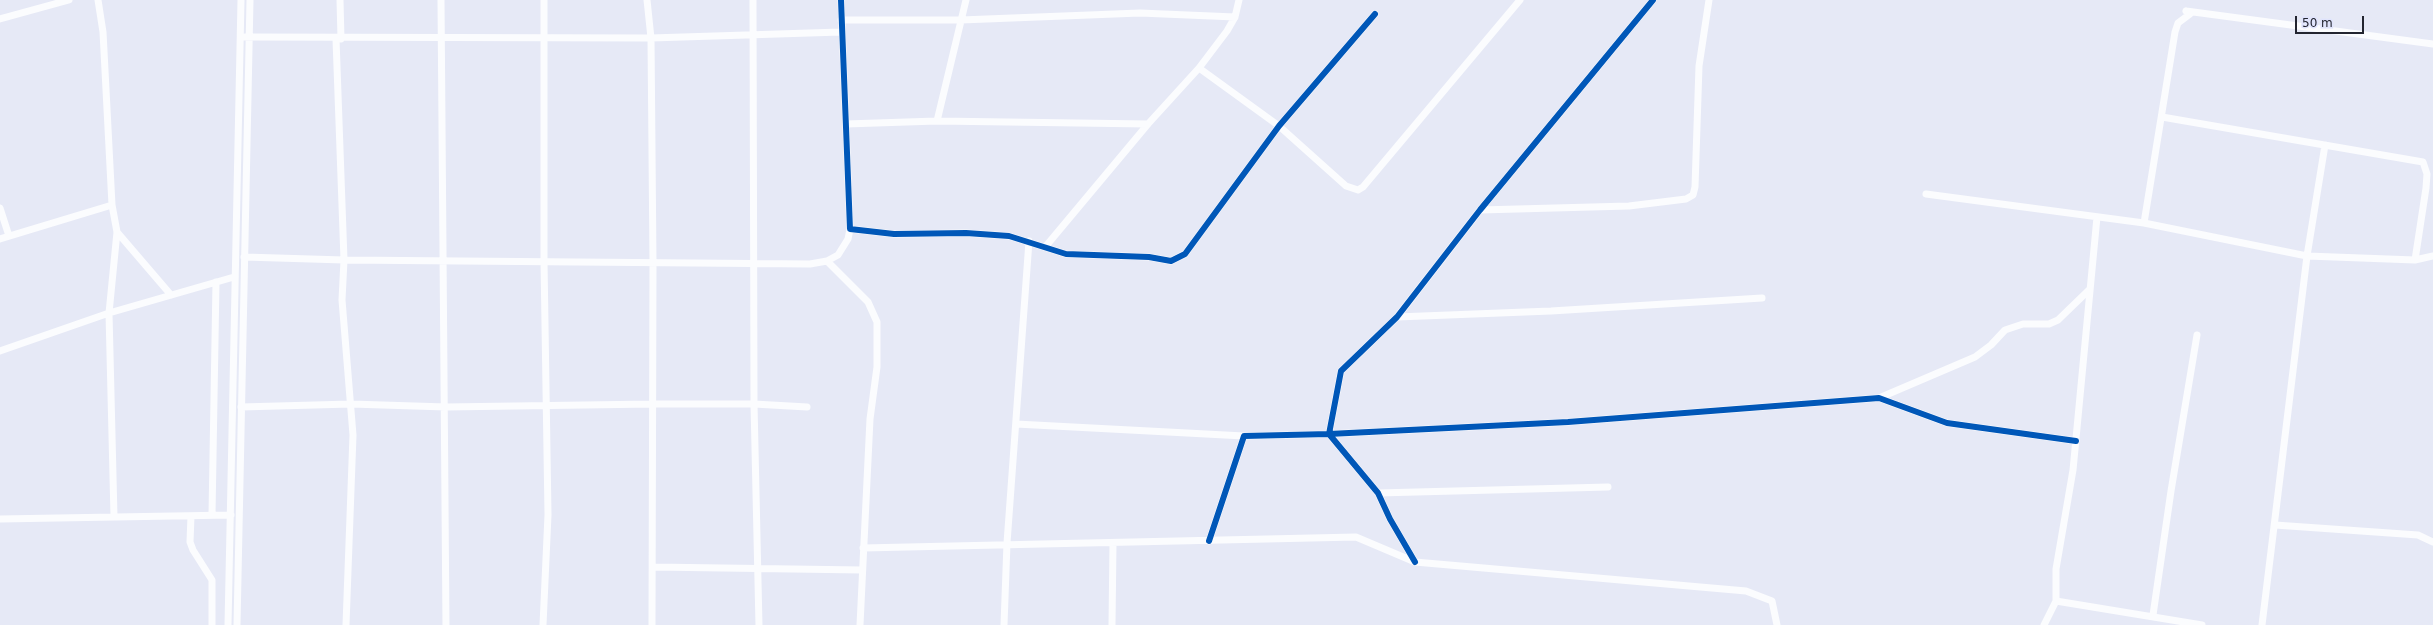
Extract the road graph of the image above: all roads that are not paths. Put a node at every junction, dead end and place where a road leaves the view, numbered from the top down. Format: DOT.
graph roads {
  1 [pos="69,0"];
  2 [pos="98,0"];
  3 [pos="241,0"];
  4 [pos="250,0"];
  5 [pos="340,0"];
  6 [pos="441,0"];
  7 [pos="544,0"];
  8 [pos="647,0"];
  9 [pos="753,0"];
  10 [pos="841,0"];
  11 [pos="966,0"];
  12 [pos="1239,0"];
  13 [pos="1520,0"];
  14 [pos="1653,0"];
  15 [pos="1709,0"];
  16 [pos="1375,14"];
  17 [pos="1235,16"];
  18 [pos="0,19"];
  19 [pos="840,20"];
  20 [pos="961,20"];
  21 [pos="841,32"];
  22 [pos="754,35"];
  23 [pos="241,37"];
  24 [pos="249,37"];
  25 [pos="542,37"];
  26 [pos="651,38"];
  27 [pos="338,39"];
  28 [pos="441,39"];
  29 [pos="2433,44"];
  30 [pos="1199,68"];
  31 [pos="2162,117"];
  32 [pos="937,121"];
  33 [pos="846,124"];
  34 [pos="1148,124"];
  35 [pos="1279,126"];
  36 [pos="2326,145"];
  37 [pos="1926,194"];
  38 [pos="112,205"];
  39 [pos="0,208"];
  40 [pos="1480,210"];
  41 [pos="2097,217"];
  42 [pos="2144,223"];
  43 [pos="850,229"];
  44 [pos="117,232"];
  45 [pos="9,236"];
  46 [pos="0,239"];
  47 [pos="1028,241"];
  48 [pos="1046,246"];
  49 [pos="2307,256"];
  50 [pos="2433,256"];
  51 [pos="244,257"];
  52 [pos="344,260"];
  53 [pos="2415,260"];
  54 [pos="442,261"];
  55 [pos="544,261"];
  56 [pos="827,261"];
  57 [pos="653,263"];
  58 [pos="753,264"];
  59 [pos="234,277"];
  60 [pos="216,282"];
  61 [pos="2090,289"];
  62 [pos="172,295"];
  63 [pos="1762,298"];
  64 [pos="109,313"];
  65 [pos="1397,317"];
  66 [pos="2197,335"];
  67 [pos="0,351"];
  68 [pos="1879,398"];
  69 [pos="351,404"];
  70 [pos="653,404"];
  71 [pos="754,404"];
  72 [pos="546,406"];
  73 [pos="241,407"];
  74 [pos="446,407"];
  75 [pos="807,407"];
  76 [pos="1016,424"];
  77 [pos="1329,434"];
  78 [pos="1244,436"];
  79 [pos="2076,441"];
  80 [pos="1608,487"];
  81 [pos="1378,493"];
  82 [pos="212,515"];
  83 [pos="231,515"];
  84 [pos="191,516"];
  85 [pos="114,517"];
  86 [pos="0,519"];
  87 [pos="2275,525"];
  88 [pos="1209,541"];
  89 [pos="2433,542"];
  90 [pos="1007,543"];
  91 [pos="1113,543"];
  92 [pos="863,548"];
  93 [pos="1415,562"];
  94 [pos="653,567"];
  95 [pos="757,568"];
  96 [pos="862,570"];
  97 [pos="2056,601"];
  98 [pos="2153,615"];
  99 [pos="212,625"];
  100 [pos="228,625"];
  101 [pos="237,625"];
  102 [pos="346,625"];
  103 [pos="446,625"];
  104 [pos="543,625"];
  105 [pos="652,625"];
  106 [pos="759,625"];
  107 [pos="860,625"];
  108 [pos="1004,625"];
  109 [pos="1112,625"];
  110 [pos="1777,625"];
  111 [pos="2044,625"];
  112 [pos="2202,625"];
  113 [pos="2262,625"];
  1 -- 18 [label="street"];
  2 -- 38 [label="street"];
  3 -- 23 [label="street"];
  4 -- 24 [label="street"];
  5 -- 27 [label="street"];
  6 -- 28 [label="street"];
  7 -- 25 [label="street"];
  8 -- 26 [label="street"];
  9 -- 22 [label="street"];
  10 -- 19 [label="street"];
  11 -- 20 [label="street"];
  12 -- 17 [label="street"];
  13 -- 35 [label="street"];
  14 -- 40 [label="street"];
  15 -- 40 [label="street"];
  16 -- 35 [label="street"];
  17 -- 20 [label="street"];
  17 -- 30 [label="street"];
  19 -- 20 [label="street"];
  19 -- 21 [label="street"];
  20 -- 32 [label="street"];
  21 -- 22 [label="street"];
  21 -- 33 [label="street"];
  22 -- 26 [label="street"];
  22 -- 58 [label="street"];
  23 -- 24 [label="street"];
  23 -- 59 [label="street"];
  24 -- 27 [label="street"];
  24 -- 51 [label="street"];
  25 -- 26 [label="street"];
  25 -- 28 [label="street"];
  25 -- 55 [label="street"];
  26 -- 57 [label="street"];
  27 -- 28 [label="street"];
  27 -- 52 [label="street"];
  28 -- 54 [label="street"];
  29 -- 31 [label="street"];
  30 -- 34 [label="street"];
  30 -- 35 [label="street"];
  31 -- 36 [label="street"];
  31 -- 42 [label="street"];
  32 -- 33 [label="street"];
  32 -- 34 [label="street"];
  33 -- 43 [label="street"];
  34 -- 48 [label="street"];
  35 -- 48 [label="street"];
  36 -- 49 [label="street"];
  36 -- 53 [label="street"];
  37 -- 41 [label="street"];
  38 -- 44 [label="street"];
  38 -- 45 [label="street"];
  39 -- 45 [label="street"];
  40 -- 65 [label="street"];
  41 -- 42 [label="street"];
  41 -- 61 [label="street"];
  42 -- 49 [label="street"];
  43 -- 47 [label="street"];
  43 -- 56 [label="street"];
  44 -- 62 [label="street"];
  44 -- 64 [label="street"];
  45 -- 46 [label="street"];
  47 -- 48 [label="street"];
  47 -- 76 [label="street"];
  49 -- 53 [label="street"];
  49 -- 87 [label="street"];
  50 -- 53 [label="street"];
  51 -- 52 [label="street"];
  51 -- 73 [label="street"];
  52 -- 54 [label="street"];
  52 -- 69 [label="street"];
  54 -- 55 [label="street"];
  54 -- 74 [label="street"];
  55 -- 57 [label="street"];
  55 -- 72 [label="street"];
  56 -- 58 [label="street"];
  56 -- 92 [label="street"];
  57 -- 58 [label="street"];
  57 -- 70 [label="street"];
  58 -- 71 [label="street"];
  59 -- 60 [label="street"];
  59 -- 83 [label="street"];
  60 -- 62 [label="street"];
  60 -- 82 [label="street"];
  61 -- 68 [label="street"];
  61 -- 79 [label="street"];
  62 -- 64 [label="street"];
  63 -- 65 [label="street"];
  64 -- 67 [label="street"];
  64 -- 85 [label="street"];
  65 -- 77 [label="street"];
  66 -- 98 [label="street"];
  68 -- 77 [label="street"];
  68 -- 79 [label="street"];
  69 -- 73 [label="street"];
  69 -- 74 [label="street"];
  69 -- 102 [label="street"];
  70 -- 71 [label="street"];
  70 -- 72 [label="street"];
  70 -- 94 [label="street"];
  71 -- 75 [label="street"];
  71 -- 95 [label="street"];
  72 -- 74 [label="street"];
  72 -- 104 [label="street"];
  73 -- 101 [label="street"];
  74 -- 103 [label="street"];
  76 -- 78 [label="street"];
  76 -- 90 [label="street"];
  77 -- 78 [label="street"];
  77 -- 81 [label="street"];
  78 -- 88 [label="street"];
  79 -- 97 [label="street"];
  80 -- 81 [label="street"];
  81 -- 93 [label="street"];
  82 -- 83 [label="street"];
  82 -- 84 [label="street"];
  83 -- 100 [label="street"];
  84 -- 85 [label="street"];
  84 -- 99 [label="street"];
  85 -- 86 [label="street"];
  87 -- 89 [label="street"];
  87 -- 113 [label="street"];
  88 -- 91 [label="street"];
  88 -- 93 [label="street"];
  90 -- 91 [label="street"];
  90 -- 92 [label="street"];
  90 -- 108 [label="street"];
  91 -- 109 [label="street"];
  92 -- 96 [label="street"];
  93 -- 110 [label="street"];
  94 -- 95 [label="street"];
  94 -- 105 [label="street"];
  95 -- 96 [label="street"];
  95 -- 106 [label="street"];
  96 -- 107 [label="street"];
  97 -- 98 [label="street"];
  97 -- 111 [label="street"];
  98 -- 112 [label="street"];
}
